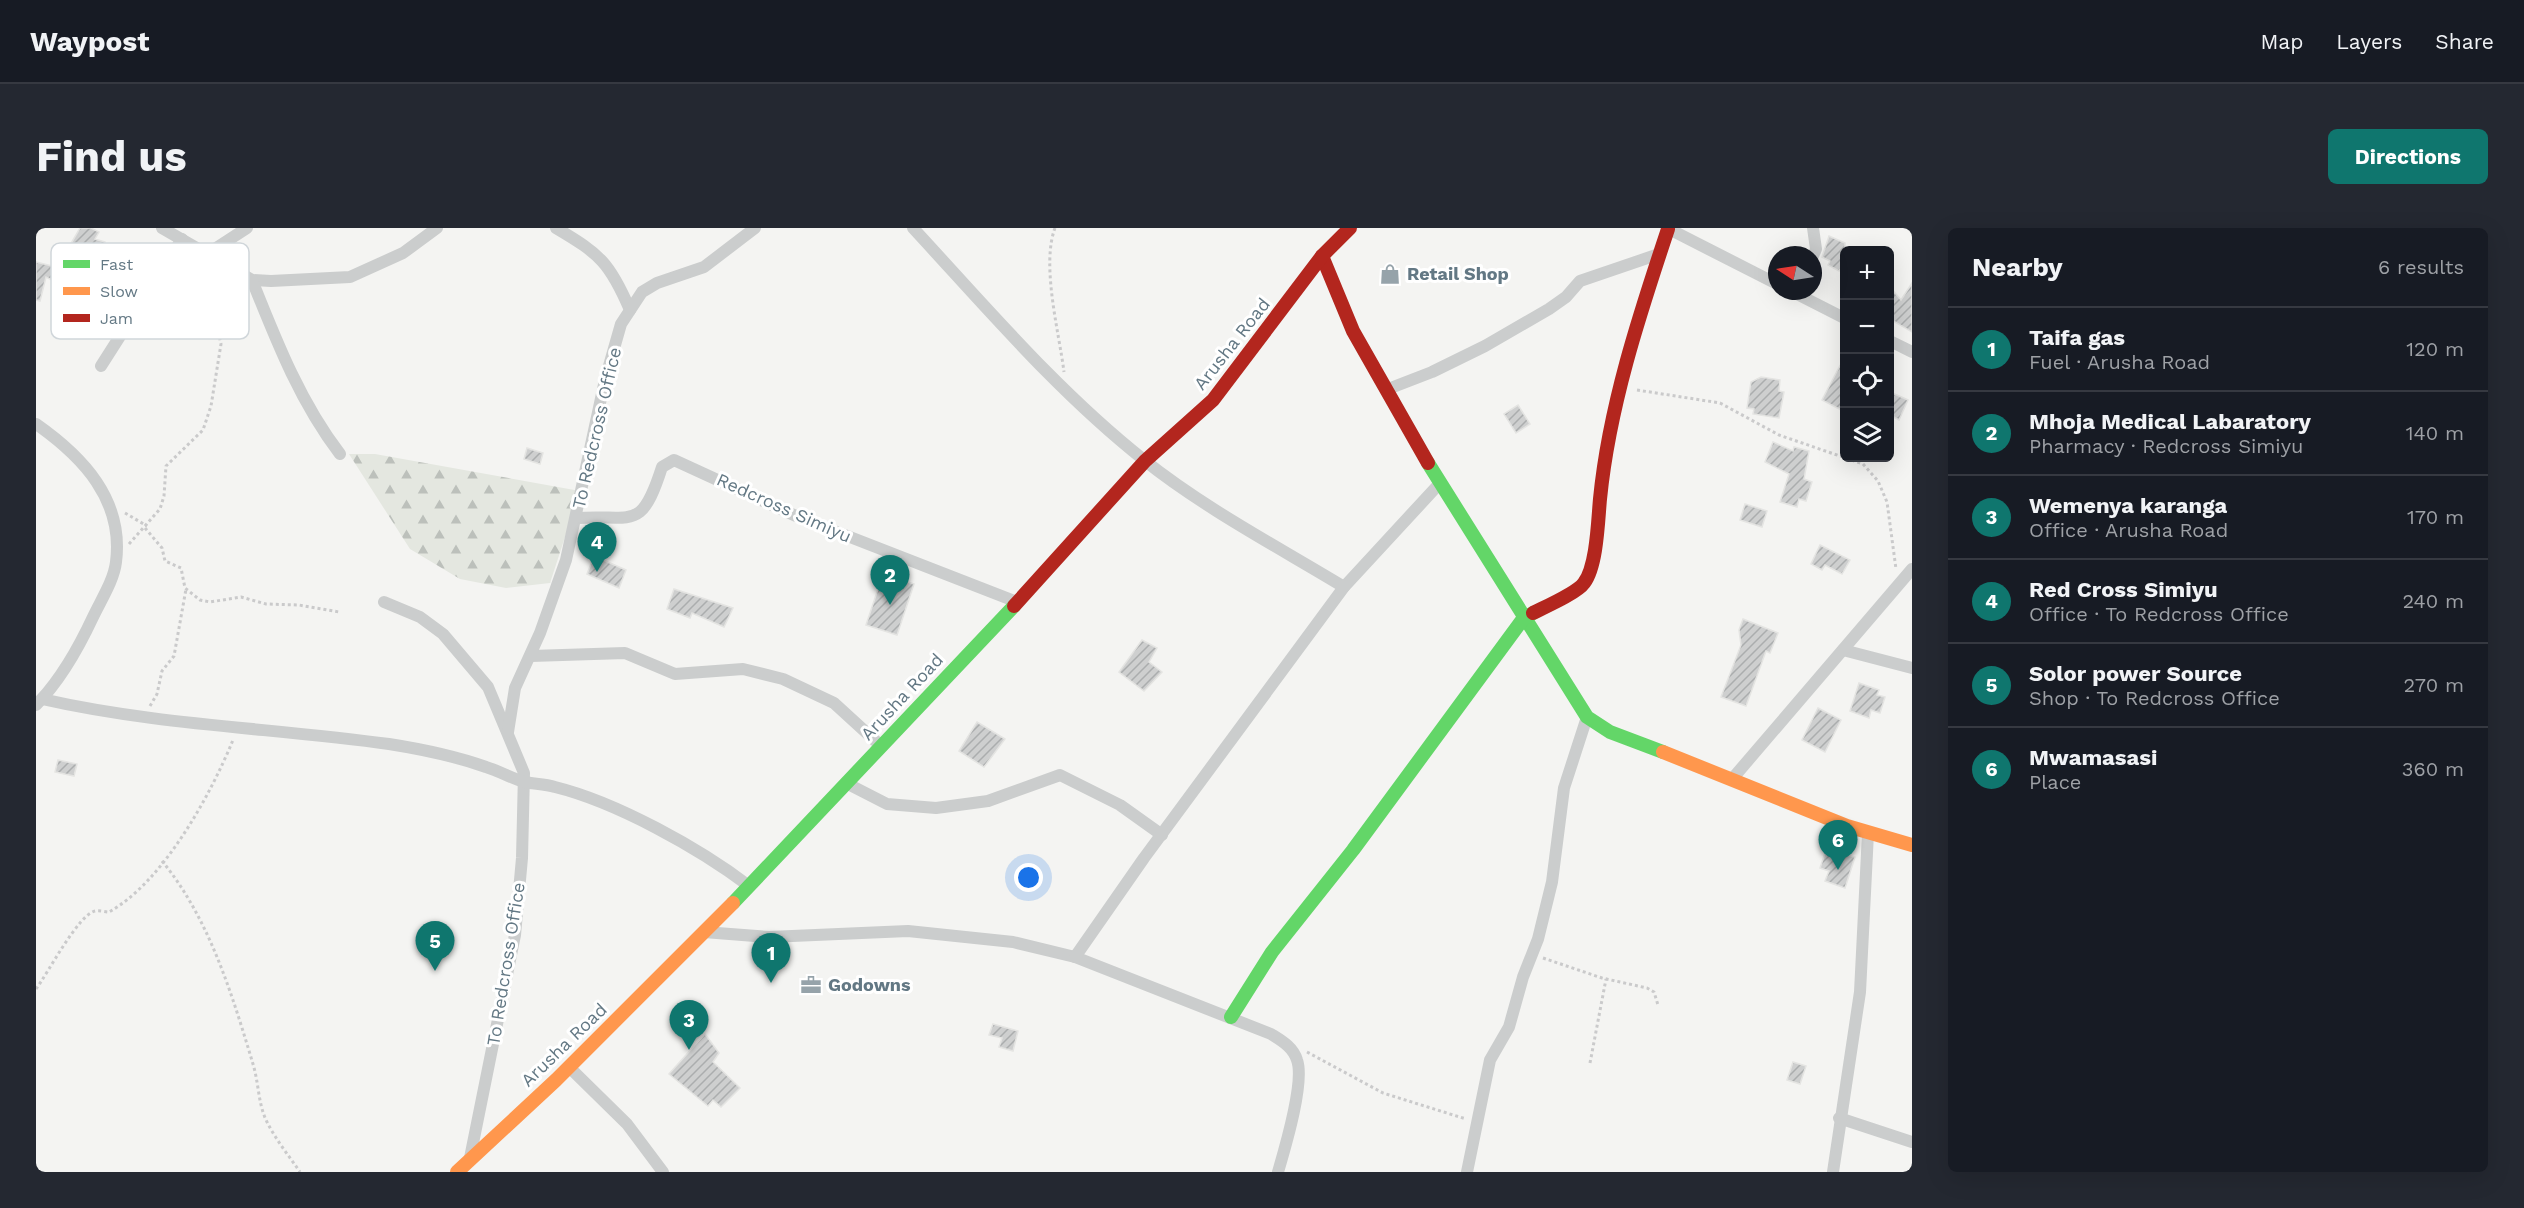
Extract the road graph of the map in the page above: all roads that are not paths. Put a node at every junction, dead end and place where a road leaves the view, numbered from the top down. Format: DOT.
graph roads {
  1 [pos="162,228"];
  2 [pos="247,228"];
  3 [pos="436,228"];
  4 [pos="556,228"];
  5 [pos="755,228"];
  6 [pos="913,228"];
  7 [pos="1350,228"];
  8 [pos="1813,228"];
  9 [pos="1670,229"];
  10 [pos="182,239"];
  11 [pos="179,243"];
  12 [pos="189,243"];
  13 [pos="224,243"];
  14 [pos="1816,246"];
  15 [pos="1659,254"];
  16 [pos="1322,256"];
  17 [pos="249,278"];
  18 [pos="1768,279"];
  19 [pos="252,280"];
  20 [pos="1809,300"];
  21 [pos="630,310"];
  22 [pos="1840,316"];
  23 [pos="118,339"];
  24 [pos="1894,343"];
  25 [pos="1912,352"];
  26 [pos="101,366"];
  27 [pos="1388,389"];
  28 [pos="36,424"];
  29 [pos="340,454"];
  30 [pos="1145,461"];
  31 [pos="1440,483"];
  32 [pos="577,518"];
  33 [pos="1912,569"];
  34 [pos="1344,586"];
  35 [pos="384,602"];
  36 [pos="1017,602"];
  37 [pos="1523,619"];
  38 [pos="1843,650"];
  39 [pos="531,656"];
  40 [pos="1912,668"];
  41 [pos="39,702"];
  42 [pos="1587,717"];
  43 [pos="508,733"];
  44 [pos="881,746"];
  45 [pos="1733,778"];
  46 [pos="523,782"];
  47 [pos="846,783"];
  48 [pos="1868,833"];
  49 [pos="1162,835"];
  50 [pos="1912,845"];
  51 [pos="749,886"];
  52 [pos="704,932"];
  53 [pos="1076,957"];
  54 [pos="1231,1017"];
  55 [pos="569,1066"];
  56 [pos="1839,1118"];
  57 [pos="1912,1142"];
  58 [pos="470,1160"];
  59 [pos="457,1172"];
  60 [pos="663,1172"];
  61 [pos="1278,1172"];
  62 [pos="1467,1172"];
  63 [pos="1833,1172"];
  1 -- 10 [label="street"];
  2 -- 13 [label="street"];
  3 -- 19 [label="street"];
  4 -- 21 [label="street"];
  5 -- 21 [label="street, To Redcross Office"];
  6 -- 30 [label="street"];
  7 -- 16 [label="street, Arusha Road"];
  8 -- 14 [label="street"];
  9 -- 15 [label="street"];
  9 -- 18 [label="street"];
  10 -- 11 [label="street"];
  10 -- 12 [label="street"];
  15 -- 27 [label="street"];
  15 -- 37 [label="street"];
  16 -- 27 [label="street"];
  16 -- 30 [label="street, Arusha Road"];
  17 -- 19 [label="street"];
  19 -- 29 [label="street"];
  20 -- 22 [label="street"];
  21 -- 32 [label="street, To Redcross Office"];
  23 -- 26 [label="street"];
  24 -- 25 [label="street"];
  27 -- 31 [label="street"];
  28 -- 41 [label="street"];
  30 -- 34 [label="street"];
  30 -- 36 [label="street, Arusha Road"];
  31 -- 34 [label="street"];
  31 -- 37 [label="street"];
  32 -- 36 [label="street, Redcross Simiyu"];
  32 -- 39 [label="street, To Redcross Office"];
  33 -- 38 [label="street"];
  34 -- 49 [label="street"];
  35 -- 43 [label="street, To Redcross Office"];
  36 -- 44 [label="street, Arusha Road"];
  37 -- 42 [label="street"];
  37 -- 54 [label="street"];
  38 -- 40 [label="street"];
  38 -- 45 [label="street"];
  39 -- 43 [label="street, To Redcross Office"];
  39 -- 44 [label="street"];
  41 -- 46 [label="street"];
  42 -- 45 [label="street"];
  42 -- 62 [label="street"];
  43 -- 46 [label="street, To Redcross Office"];
  44 -- 47 [label="street, Arusha Road"];
  45 -- 48 [label="street"];
  46 -- 51 [label="street"];
  46 -- 58 [label="street, To Redcross Office"];
  47 -- 49 [label="street"];
  47 -- 51 [label="street, Arusha Road"];
  48 -- 50 [label="street"];
  48 -- 56 [label="street"];
  49 -- 53 [label="street"];
  51 -- 52 [label="street, Arusha Road"];
  52 -- 53 [label="street"];
  52 -- 55 [label="street, Arusha Road"];
  53 -- 54 [label="street"];
  54 -- 61 [label="street"];
  55 -- 58 [label="street, Arusha Road"];
  55 -- 60 [label="street"];
  56 -- 57 [label="street"];
  56 -- 63 [label="street"];
  58 -- 59 [label="street, Arusha Road"];
}
